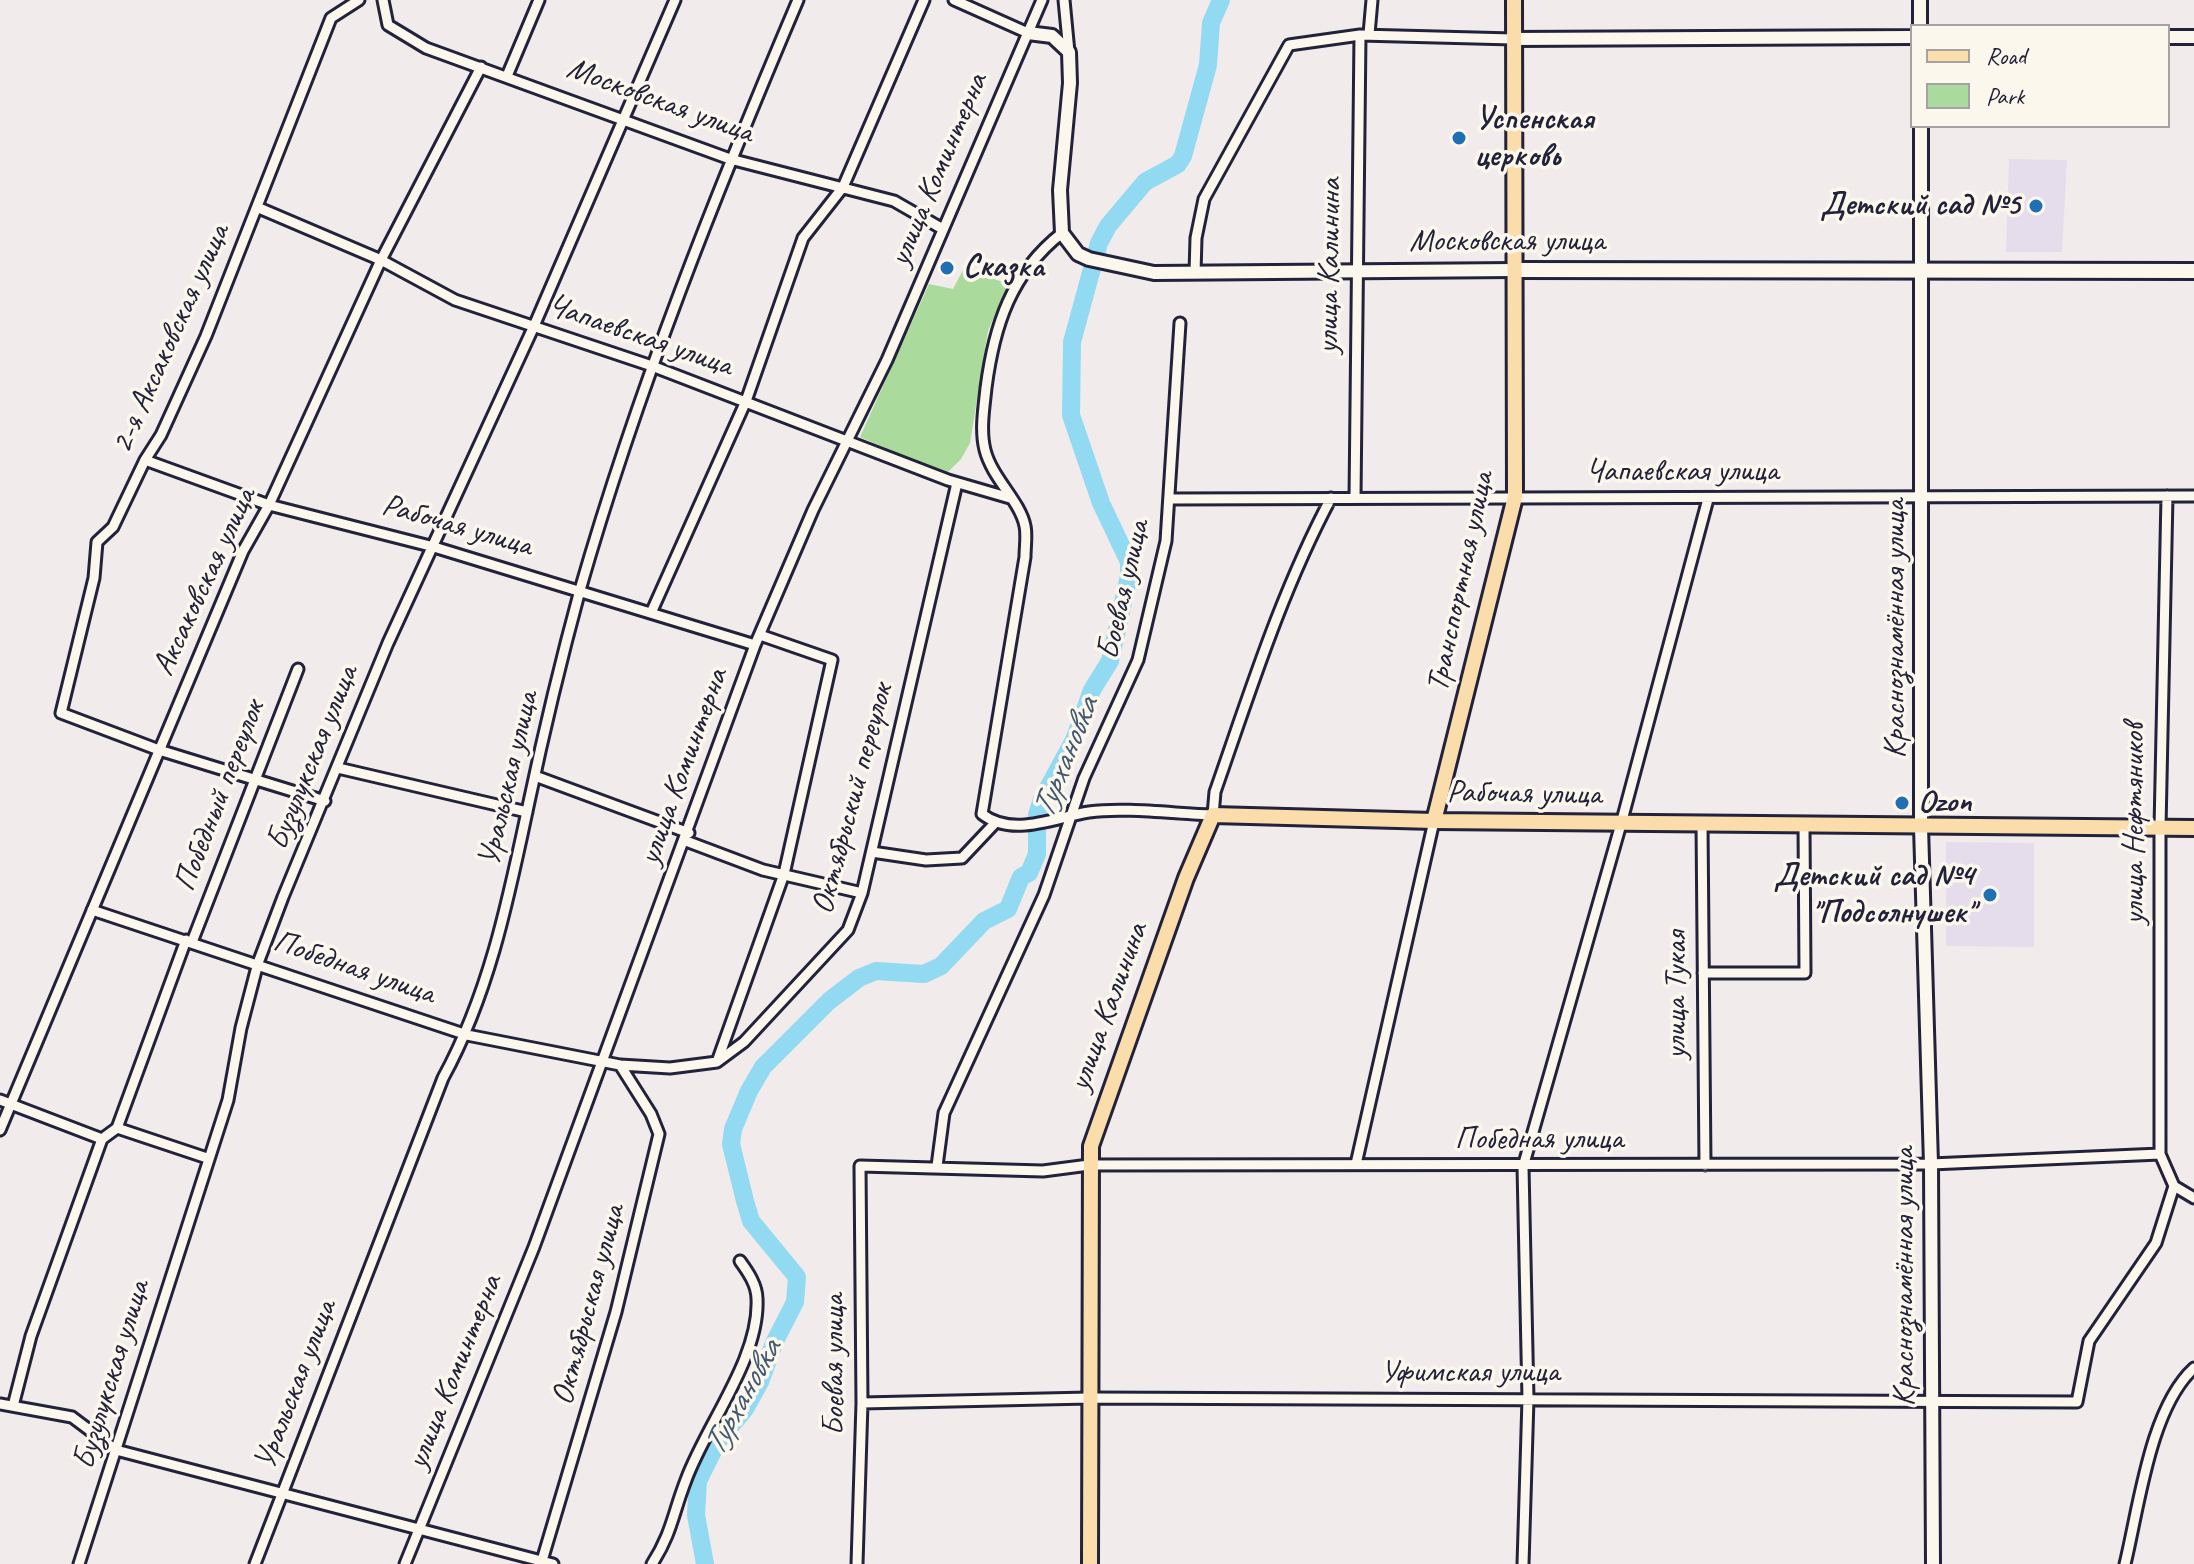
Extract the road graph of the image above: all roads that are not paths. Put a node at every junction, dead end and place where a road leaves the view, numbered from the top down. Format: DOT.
graph roads {
  1 [pos="359,0"];
  2 [pos="383,0"];
  3 [pos="539,0"];
  4 [pos="675,0"];
  5 [pos="798,0"];
  6 [pos="924,0"];
  7 [pos="954,0"];
  8 [pos="1042,0"];
  9 [pos="1064,0"];
  10 [pos="1372,0"];
  11 [pos="1514,0"];
  12 [pos="1920,0"];
  13 [pos="1920,24"];
  14 [pos="1028,33"];
  15 [pos="1364,34"];
  16 [pos="1910,37"];
  17 [pos="2170,37"];
  18 [pos="2194,37"];
  19 [pos="1513,39"];
  20 [pos="1069,52"];
  21 [pos="481,67"];
  22 [pos="507,76"];
  23 [pos="624,118"];
  24 [pos="1921,128"];
  25 [pos="730,159"];
  26 [pos="843,187"];
  27 [pos="259,208"];
  28 [pos="941,228"];
  29 [pos="1062,233"];
  30 [pos="381,260"];
  31 [pos="1514,270"];
  32 [pos="1922,270"];
  33 [pos="1358,271"];
  34 [pos="2194,271"];
  35 [pos="1195,273"];
  36 [pos="1180,323"];
  37 [pos="534,326"];
  38 [pos="652,366"];
  39 [pos="746,401"];
  40 [pos="846,438"];
  41 [pos="145,460"];
  42 [pos="957,483"];
  43 [pos="2167,496"];
  44 [pos="2194,496"];
  45 [pos="1515,497"];
  46 [pos="1923,497"];
  47 [pos="1010,498"];
  48 [pos="1331,498"];
  49 [pos="1355,498"];
  50 [pos="1170,499"];
  51 [pos="1708,499"];
  52 [pos="269,505"];
  53 [pos="434,547"];
  54 [pos="580,591"];
  55 [pos="651,613"];
  56 [pos="760,635"];
  57 [pos="755,645"];
  58 [pos="298,669"];
  59 [pos="159,750"];
  60 [pos="338,768"];
  61 [pos="535,776"];
  62 [pos="257,780"];
  63 [pos="325,801"];
  64 [pos="527,812"];
  65 [pos="1213,815"];
  66 [pos="1068,819"];
  67 [pos="1434,821"];
  68 [pos="996,822"];
  69 [pos="1621,824"];
  70 [pos="1702,824"];
  71 [pos="1804,825"];
  72 [pos="1921,827"];
  73 [pos="2160,828"];
  74 [pos="2194,828"];
  75 [pos="687,837"];
  76 [pos="872,852"];
  77 [pos="784,874"];
  78 [pos="862,893"];
  79 [pos="92,910"];
  80 [pos="189,941"];
  81 [pos="258,963"];
  82 [pos="1703,973"];
  83 [pos="467,1035"];
  84 [pos="603,1061"];
  85 [pos="717,1062"];
  86 [pos="620,1065"];
  87 [pos="5,1102"];
  88 [pos="117,1128"];
  89 [pos="0,1130"];
  90 [pos="102,1139"];
  91 [pos="2160,1154"];
  92 [pos="207,1158"];
  93 [pos="1356,1164"];
  94 [pos="1931,1164"];
  95 [pos="1089,1165"];
  96 [pos="1705,1165"];
  97 [pos="860,1166"];
  98 [pos="937,1166"];
  99 [pos="1523,1167"];
  100 [pos="2174,1186"];
  101 [pos="2194,1198"];
  102 [pos="740,1261"];
  103 [pos="2194,1368"];
  104 [pos="1089,1398"];
  105 [pos="1528,1399"];
  106 [pos="1931,1400"];
  107 [pos="862,1403"];
  108 [pos="0,1404"];
  109 [pos="13,1406"];
  110 [pos="116,1450"];
  111 [pos="281,1496"];
  112 [pos="419,1529"];
  113 [pos="541,1562"];
  114 [pos="79,1564"];
  115 [pos="255,1564"];
  116 [pos="405,1564"];
  117 [pos="553,1564"];
  118 [pos="652,1564"];
  119 [pos="857,1564"];
  120 [pos="1090,1564"];
  121 [pos="1523,1564"];
  122 [pos="1933,1564"];
  123 [pos="2125,1564"];
  1 -- 27 [label="street, 2-я Аксаковская улица"];
  2 -- 21 [label="street, Московская улица"];
  3 -- 22 [label="street"];
  4 -- 23 [label="street, Бузулукская улица"];
  5 -- 25 [label="street, Уральская улица"];
  6 -- 26 [label="street"];
  7 -- 14 [label="street"];
  8 -- 14 [label="street, улица Коминтерна"];
  9 -- 20 [label="street"];
  10 -- 15 [label="street, улица Калинина"];
  11 -- 19 [label="main road, Транспортная улица"];
  12 -- 13 [label="street"];
  14 -- 20 [label="street"];
  14 -- 28 [label="street, улица Коминтерна"];
  15 -- 19 [label="street"];
  15 -- 33 [label="street, улица Калинина"];
  15 -- 35 [label="street"];
  16 -- 19 [label="street"];
  17 -- 18 [label="street"];
  19 -- 31 [label="main road, Транспортная улица"];
  20 -- 29 [label="street"];
  21 -- 22 [label="street, Московская улица"];
  21 -- 30 [label="street, Аксаковская улица"];
  22 -- 23 [label="street, Московская улица"];
  23 -- 25 [label="street, Московская улица"];
  23 -- 37 [label="street, Бузулукская улица"];
  24 -- 32 [label="street, Краснознамённая улица"];
  25 -- 26 [label="street, Московская улица"];
  25 -- 38 [label="street, Уральская улица"];
  26 -- 28 [label="street, Московская улица"];
  26 -- 39 [label="street"];
  27 -- 30 [label="street, Чапаевская улица"];
  27 -- 41 [label="street, 2-я Аксаковская улица"];
  28 -- 40 [label="street, улица Коминтерна"];
  29 -- 35 [label="street, Московская улица"];
  29 -- 47 [label="street"];
  30 -- 37 [label="street, Чапаевская улица"];
  30 -- 52 [label="street, Аксаковская улица"];
  31 -- 32 [label="main road, Московская улица"];
  31 -- 33 [label="street, Московская улица"];
  31 -- 45 [label="main road, Транспортная улица"];
  32 -- 34 [label="main road, Московская улица"];
  32 -- 46 [label="street, Краснознамённая улица"];
  33 -- 35 [label="street, Московская улица"];
  33 -- 49 [label="street, улица Калинина"];
  36 -- 50 [label="street, Боевая улица"];
  37 -- 38 [label="street, Чапаевская улица"];
  37 -- 53 [label="street, Бузулукская улица"];
  38 -- 39 [label="street, Чапаевская улица"];
  38 -- 54 [label="street, Уральская улица"];
  39 -- 40 [label="street, Чапаевская улица"];
  39 -- 55 [label="street"];
  40 -- 42 [label="street, Чапаевская улица"];
  40 -- 56 [label="street, улица Коминтерна"];
  41 -- 52 [label="street, Рабочая улица"];
  41 -- 59 [label="street, 2-я Аксаковская улица"];
  42 -- 47 [label="street, Чапаевская улица"];
  42 -- 76 [label="street, Октябрьский переулок"];
  43 -- 44 [label="street, Чапаевская улица"];
  43 -- 46 [label="street, Чапаевская улица"];
  43 -- 73 [label="street, улица Нефтяников"];
  45 -- 49 [label="street, Чапаевская улица"];
  45 -- 51 [label="street, Чапаевская улица"];
  45 -- 67 [label="main road, Транспортная улица"];
  46 -- 51 [label="street, Чапаевская улица"];
  46 -- 72 [label="street, Краснознамённая улица"];
  47 -- 68 [label="street"];
  48 -- 49 [label="street, Чапаевская улица"];
  48 -- 50 [label="street, Чапаевская улица"];
  48 -- 65 [label="street, улица Калинина"];
  50 -- 66 [label="street, Боевая улица"];
  51 -- 69 [label="street"];
  52 -- 53 [label="street, Рабочая улица"];
  52 -- 59 [label="street, Аксаковская улица"];
  53 -- 54 [label="street, Рабочая улица"];
  53 -- 60 [label="street, Бузулукская улица"];
  54 -- 55 [label="street, Рабочая улица"];
  54 -- 61 [label="street, Уральская улица"];
  55 -- 57 [label="street, Рабочая улица"];
  56 -- 57 [label="street, улица Коминтерна"];
  56 -- 77 [label="street"];
  57 -- 75 [label="street, улица Коминтерна"];
  58 -- 62 [label="street, Победный переулок"];
  59 -- 62 [label="street"];
  59 -- 79 [label="street, Аксаковская улица"];
  60 -- 63 [label="street, Бузулукская улица"];
  60 -- 64 [label="street"];
  61 -- 64 [label="street, Уральская улица"];
  61 -- 75 [label="street"];
  62 -- 63 [label="street"];
  62 -- 80 [label="street, Победный переулок"];
  63 -- 81 [label="street, Бузулукская улица"];
  64 -- 83 [label="street, Уральская улица"];
  65 -- 66 [label="street, Рабочая улица"];
  65 -- 67 [label="main road, Рабочая улица"];
  65 -- 95 [label="main road, улица Калинина"];
  66 -- 68 [label="street, Рабочая улица"];
  66 -- 98 [label="street, Боевая улица"];
  67 -- 69 [label="main road, Рабочая улица"];
  67 -- 93 [label="street, Транспортная улица"];
  68 -- 76 [label="street"];
  69 -- 70 [label="main road, Рабочая улица"];
  69 -- 99 [label="street"];
  70 -- 71 [label="main road, Рабочая улица"];
  70 -- 82 [label="street, улица Тукая"];
  71 -- 72 [label="main road, Рабочая улица"];
  71 -- 82 [label="street"];
  72 -- 73 [label="main road, Рабочая улица"];
  72 -- 94 [label="street, Краснознамённая улица"];
  73 -- 74 [label="main road, Рабочая улица"];
  73 -- 91 [label="street, улица Нефтяников"];
  75 -- 77 [label="street"];
  75 -- 84 [label="street, улица Коминтерна"];
  76 -- 78 [label="street, Октябрьский переулок"];
  77 -- 78 [label="street"];
  77 -- 85 [label="street"];
  78 -- 85 [label="street, Октябрьский переулок"];
  79 -- 80 [label="street, Победная улица"];
  79 -- 87 [label="street, Аксаковская улица"];
  80 -- 81 [label="street, Победная улица"];
  80 -- 88 [label="street, Победный переулок"];
  81 -- 83 [label="street, Победная улица"];
  81 -- 92 [label="street, Бузулукская улица"];
  82 -- 96 [label="street, улица Тукая"];
  83 -- 84 [label="street, Победная улица"];
  83 -- 111 [label="street, Уральская улица"];
  84 -- 86 [label="street"];
  84 -- 112 [label="street, улица Коминтерна"];
  85 -- 86 [label="street"];
  86 -- 113 [label="street, Октябрьская улица"];
  87 -- 89 [label="street, Аксаковская улица"];
  87 -- 90 [label="street"];
  88 -- 90 [label="street"];
  88 -- 92 [label="street"];
  90 -- 109 [label="street"];
  91 -- 94 [label="street, Победная улица"];
  91 -- 100 [label="street"];
  92 -- 110 [label="street, Бузулукская улица"];
  93 -- 95 [label="street, Победная улица"];
  93 -- 99 [label="street, Победная улица"];
  94 -- 96 [label="street, Победная улица"];
  94 -- 106 [label="street, Краснознамённая улица"];
  95 -- 98 [label="street, Победная улица"];
  95 -- 104 [label="main road, улица Калинина"];
  96 -- 99 [label="street, Победная улица"];
  97 -- 98 [label="street, Победная улица"];
  97 -- 107 [label="street, Боевая улица"];
  99 -- 105 [label="street"];
  100 -- 101 [label="street"];
  100 -- 106 [label="street, Уфимская улица"];
  102 -- 118 [label="street"];
  103 -- 123 [label="street"];
  104 -- 105 [label="street, Уфимская улица"];
  104 -- 107 [label="street, Уфимская улица"];
  104 -- 120 [label="main road, улица Калинина"];
  105 -- 106 [label="street, Уфимская улица"];
  105 -- 121 [label="street"];
  106 -- 122 [label="street, Краснознамённая улица"];
  107 -- 119 [label="street, Боевая улица"];
  108 -- 109 [label="street"];
  109 -- 110 [label="street"];
  110 -- 111 [label="street"];
  110 -- 114 [label="street, Бузулукская улица"];
  111 -- 112 [label="street"];
  111 -- 115 [label="street, Уральская улица"];
  112 -- 113 [label="street"];
  112 -- 116 [label="street, улица Коминтерна"];
  113 -- 117 [label="street"];
}
